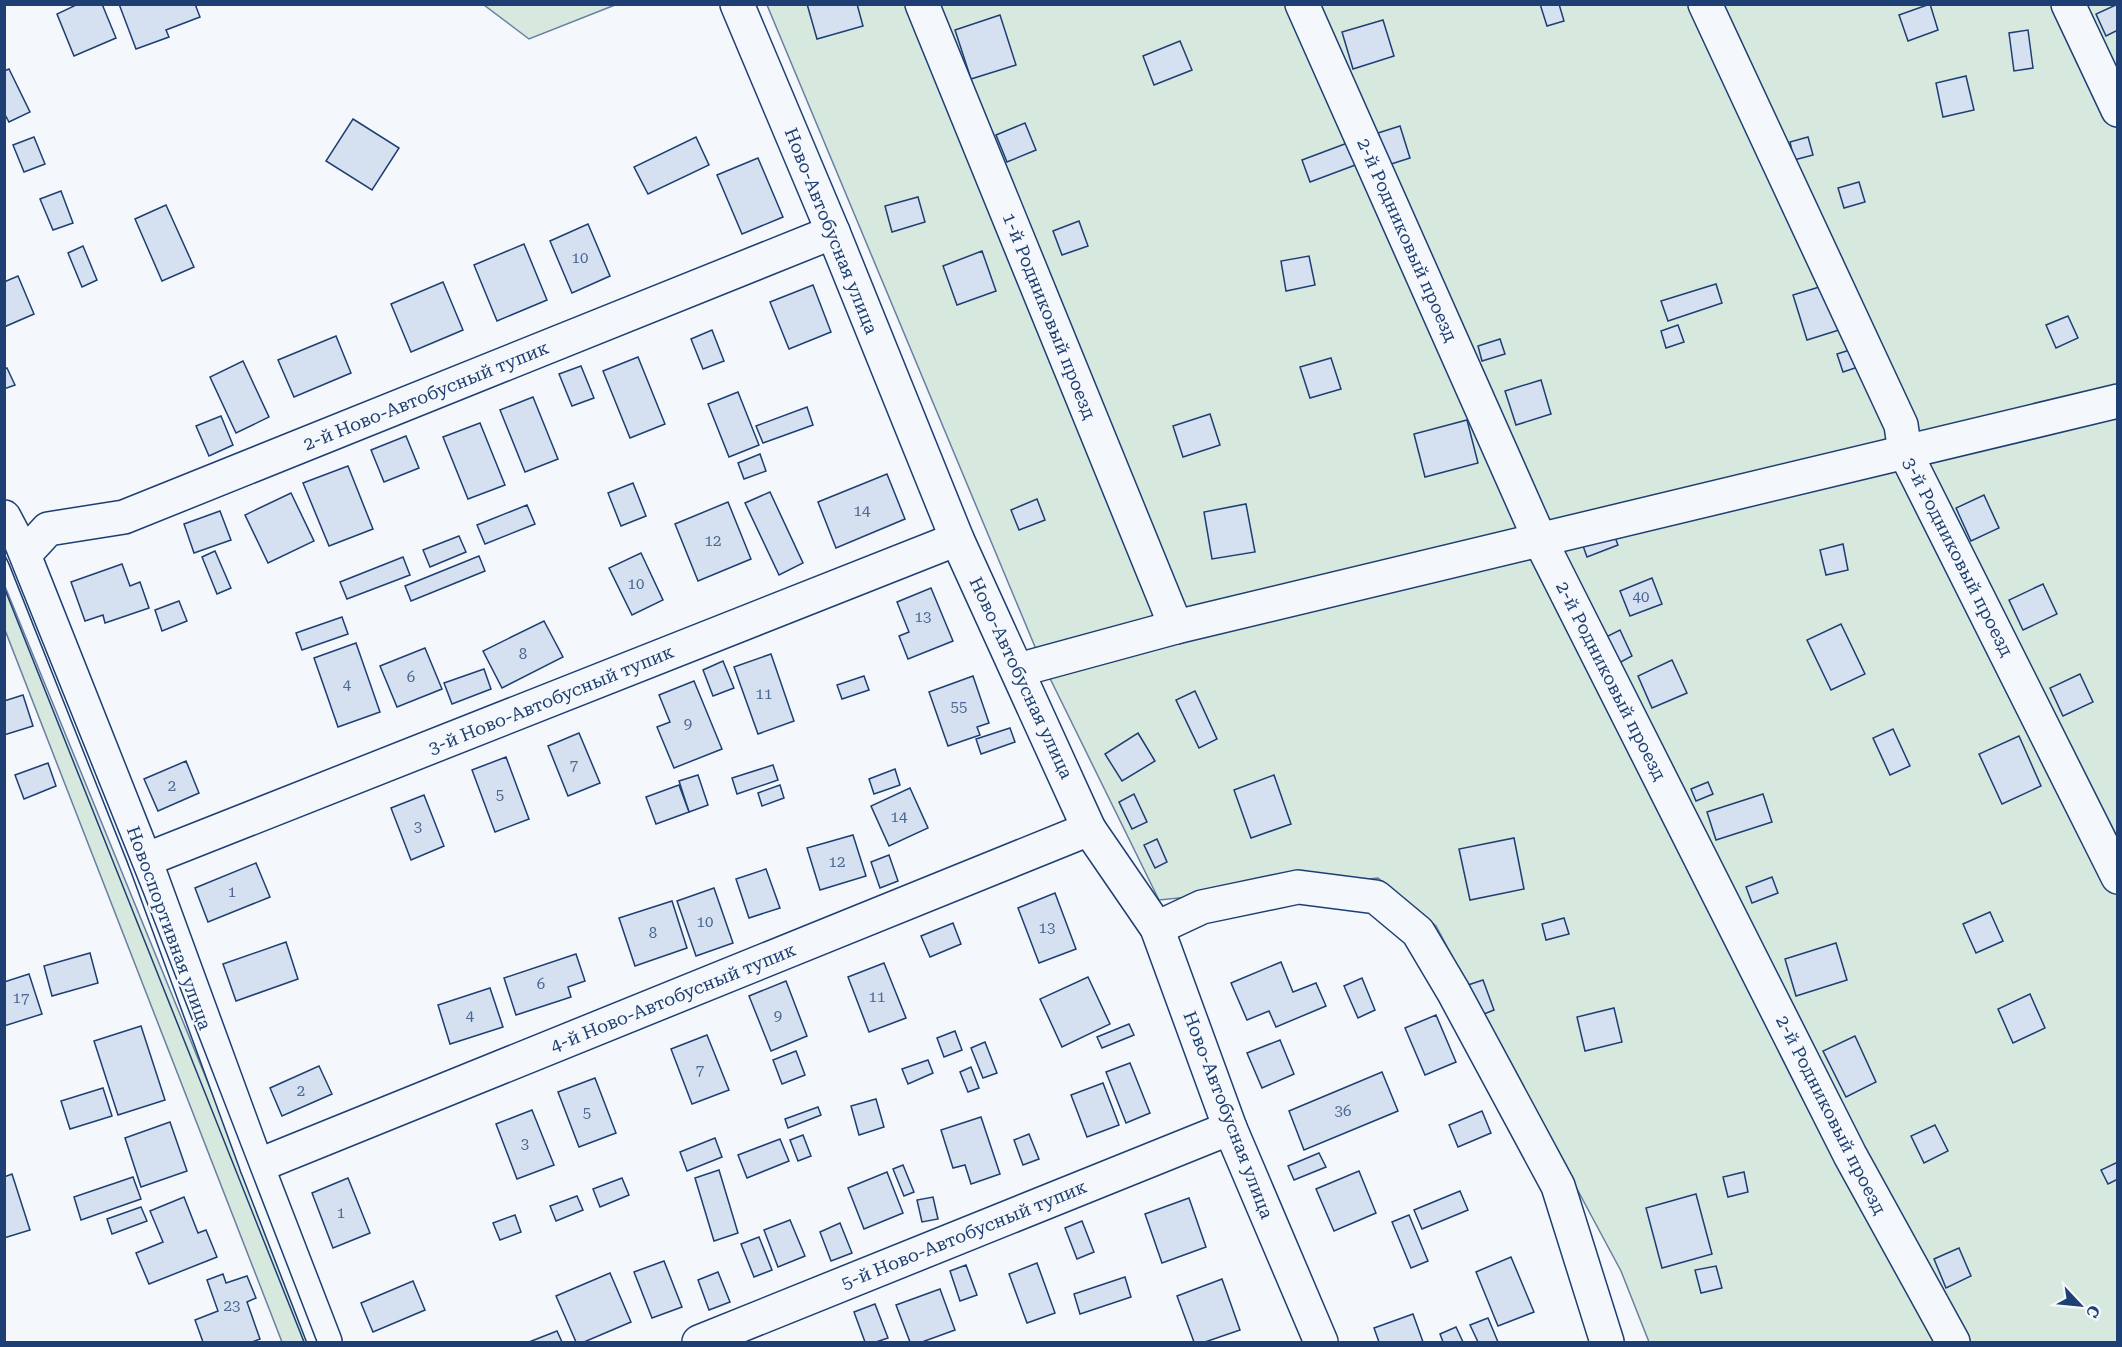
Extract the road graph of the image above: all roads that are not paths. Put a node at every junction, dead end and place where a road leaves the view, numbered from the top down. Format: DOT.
graph roads {
  1 [pos="737,4"];
  2 [pos="922,4"];
  3 [pos="1302,4"];
  4 [pos="1705,4"];
  5 [pos="2068,4"];
  6 [pos="2118,110"];
  7 [pos="833,232"];
  8 [pos="2118,401"];
  9 [pos="1905,452"];
  10 [pos="4,517"];
  11 [pos="957,539"];
  12 [pos="1540,540"];
  13 [pos="24,555"];
  14 [pos="1176,627"];
  15 [pos="1018,670"];
  16 [pos="1089,829"];
  17 [pos="145,860"];
  18 [pos="2118,877"];
  19 [pos="1158,928"];
  20 [pos="1230,1128"];
  21 [pos="257,1166"];
  22 [pos="1598,1340"];
  23 [pos="324,1342"];
  24 [pos="699,1342"];
  25 [pos="1321,1342"];
  26 [pos="1953,1342"];
  1 -- 7 [label="street, Ново-Автобусная улица"];
  2 -- 14 [label="street, 1-й Родниковый проезд"];
  3 -- 12 [label="street, 2-й Родниковый проезд"];
  4 -- 9 [label="street, 3-й Родниковый проезд"];
  5 -- 6 [label="street"];
  7 -- 11 [label="street, Ново-Автобусная улица"];
  7 -- 13 [label="street, 2-й Ново-Автобусный тупик"];
  8 -- 9 [label="street"];
  9 -- 12 [label="street"];
  9 -- 18 [label="street, 3-й Родниковый проезд"];
  10 -- 13 [label="street, Новоспортивная улица"];
  11 -- 15 [label="street, Ново-Автобусная улица"];
  11 -- 17 [label="street, 3-й Ново-Автобусный тупик"];
  12 -- 14 [label="street"];
  12 -- 26 [label="street, 2-й Родниковый проезд"];
  13 -- 17 [label="street, Новоспортивная улица"];
  14 -- 15 [label="street"];
  15 -- 16 [label="street, Ново-Автобусная улица"];
  16 -- 19 [label="street, Ново-Автобусная улица"];
  16 -- 21 [label="street, 4-й Ново-Автобусный тупик"];
  17 -- 21 [label="street, Новоспортивная улица"];
  19 -- 20 [label="street, Ново-Автобусная улица"];
  19 -- 22 [label="street"];
  20 -- 24 [label="street, 5-й Ново-Автобусный тупик"];
  20 -- 25 [label="street, Ново-Автобусная улица"];
  21 -- 23 [label="street, Новоспортивная улица"];
}
